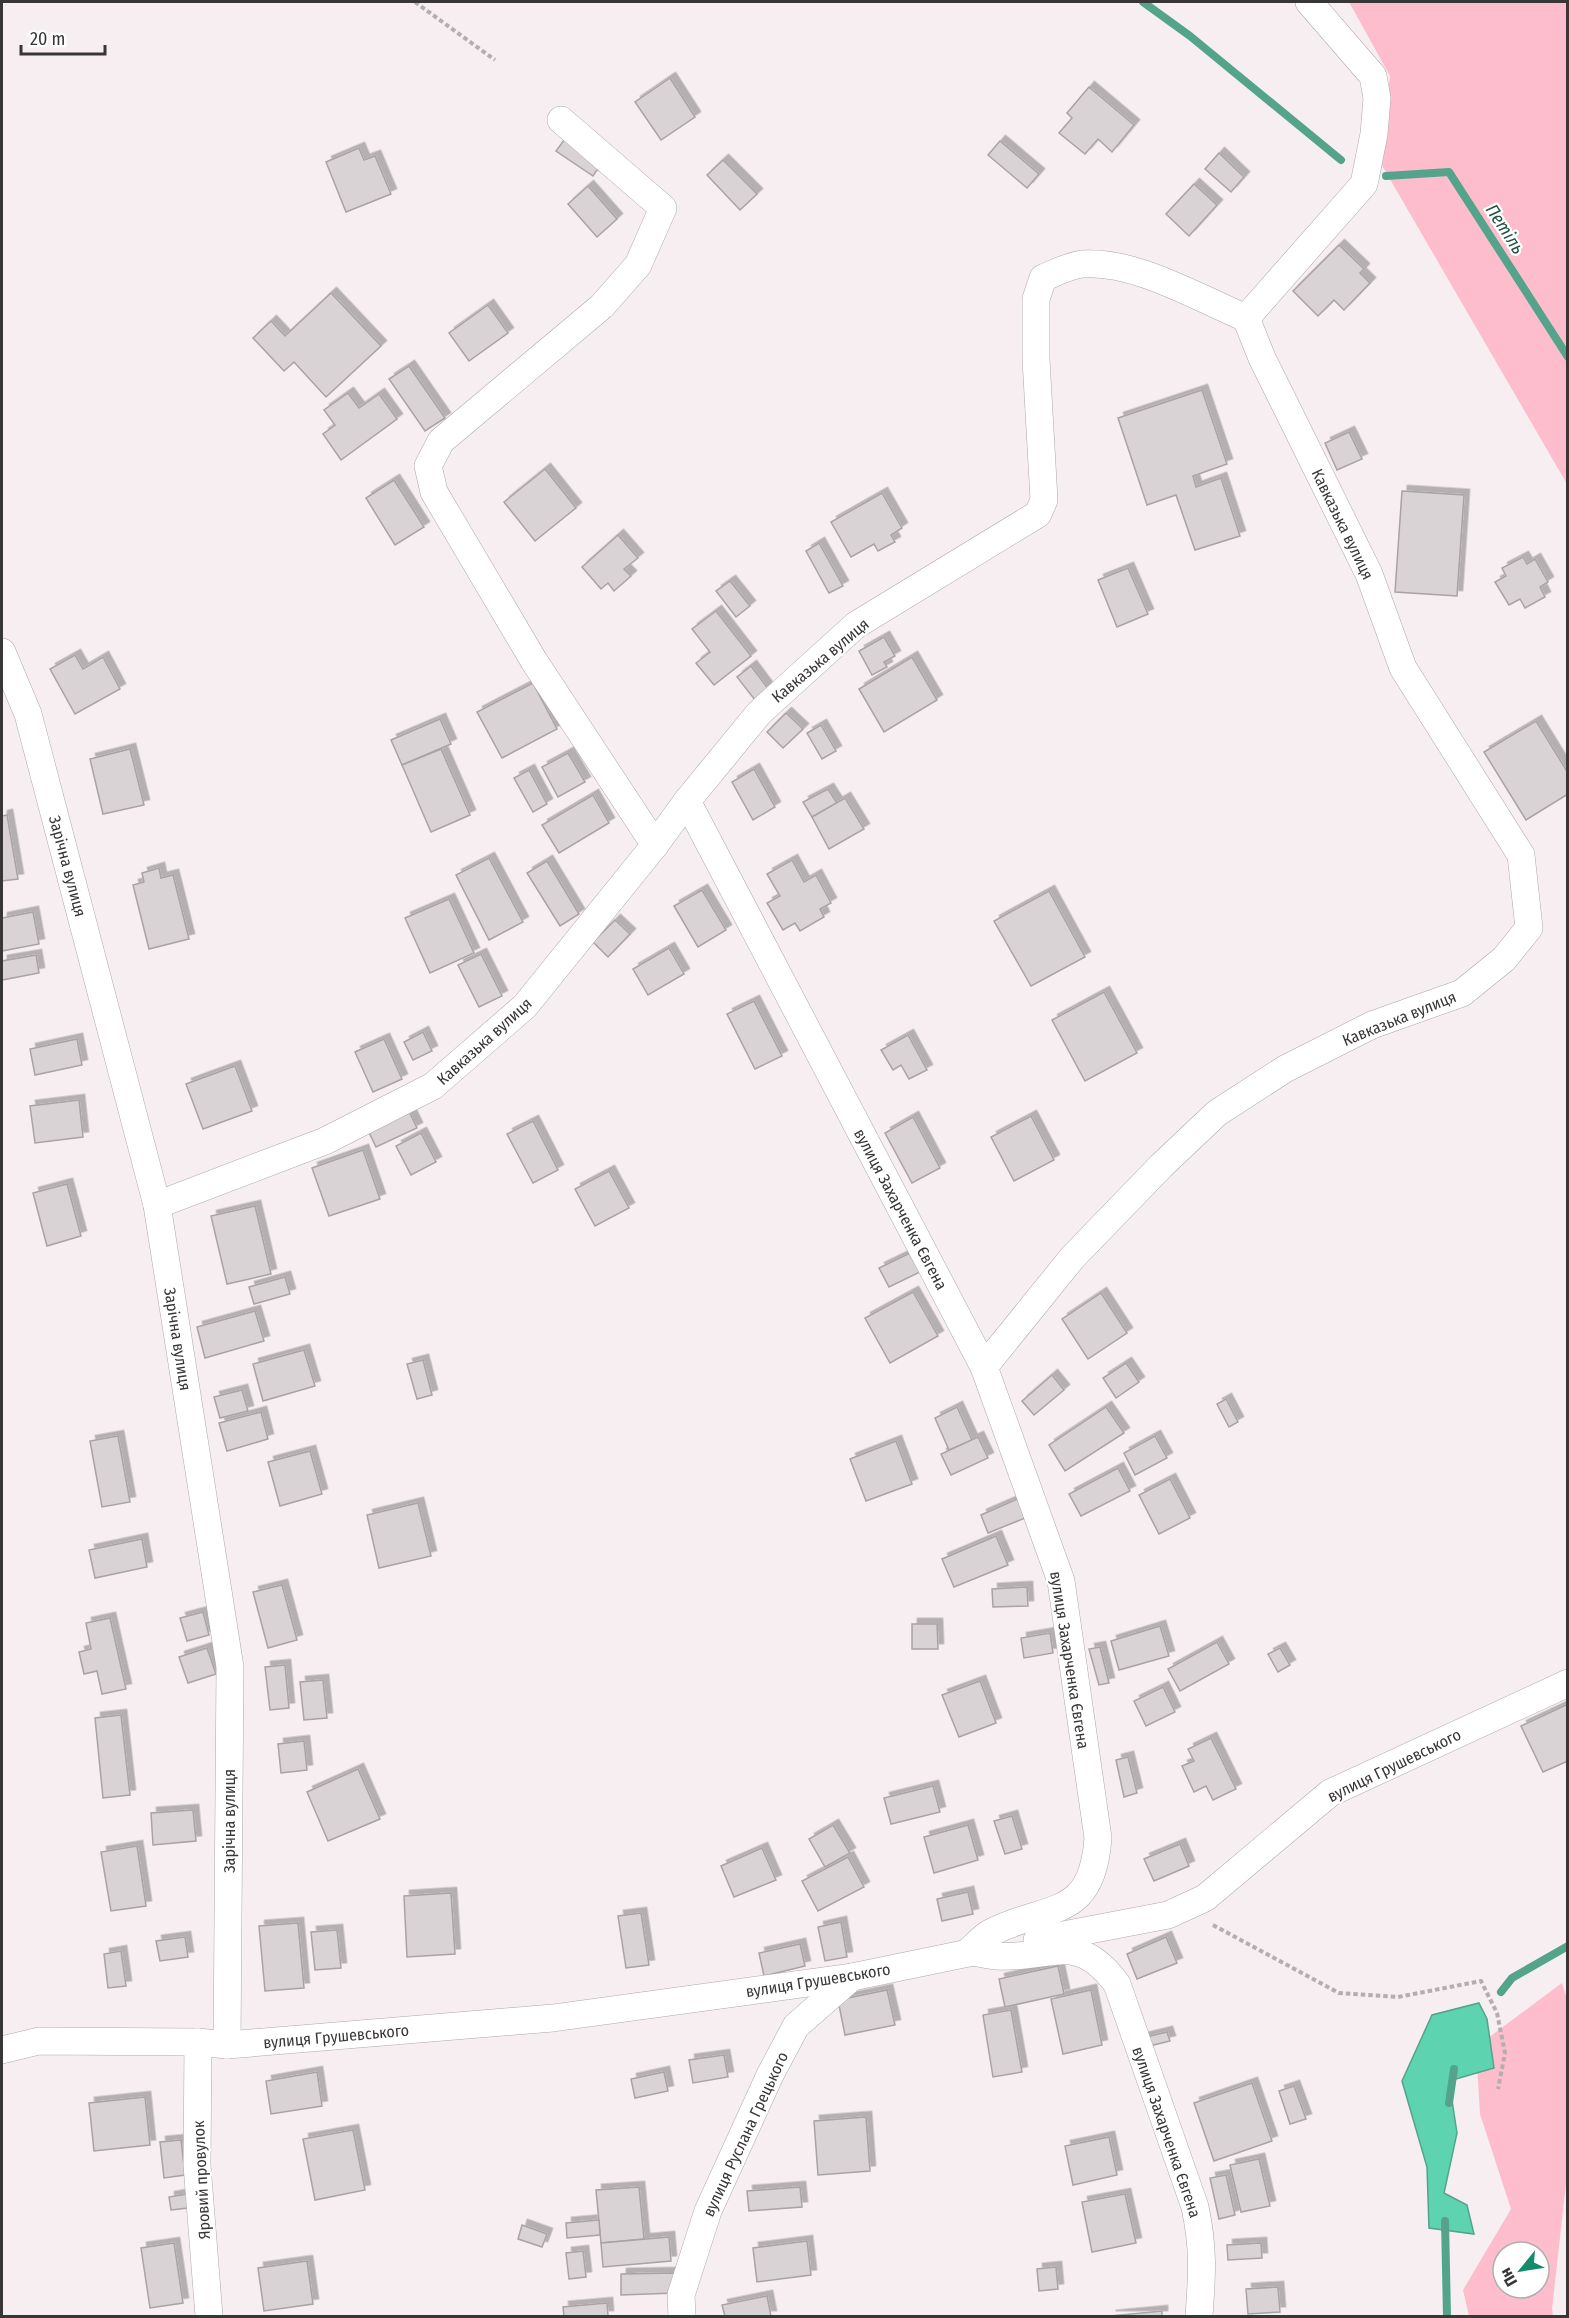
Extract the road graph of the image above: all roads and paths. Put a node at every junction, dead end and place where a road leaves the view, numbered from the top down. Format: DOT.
graph roads {
  1 [pos="415,2"];
  2 [pos="1309,2"];
  3 [pos="495,60"];
  4 [pos="561,120"];
  5 [pos="1246,318"];
  6 [pos="2,652"];
  7 [pos="687,801"];
  8 [pos="655,845"];
  9 [pos="157,1205"];
  10 [pos="984,1367"];
  11 [pos="1568,1683"];
  12 [pos="1183,1908"];
  13 [pos="969,1951"];
  14 [pos="852,1977"];
  15 [pos="198,2042"];
  16 [pos="227,2046"];
  17 [pos="2,2050"];
  18 [pos="1498,2089"];
  19 [pos="209,2316"];
  20 [pos="682,2316"];
  21 [pos="1199,2316"];
  1 -- 3 [label="path"];
  2 -- 5 [label="street"];
  4 -- 8 [label="street"];
  5 -- 7 [label="street, Кавказька вулиця"];
  5 -- 10 [label="street, Кавказька вулиця"];
  6 -- 9 [label="street, Зарічна вулиця"];
  7 -- 8 [label="street, Кавказька вулиця"];
  7 -- 10 [label="street, вулиця Захарченка Євгена"];
  8 -- 9 [label="street, Кавказька вулиця"];
  9 -- 16 [label="street, Зарічна вулиця"];
  10 -- 13 [label="street, вулиця Захарченка Євгена"];
  11 -- 12 [label="street, вулиця Грушевського"];
  12 -- 13 [label="street, вулиця Грушевського"];
  12 -- 18 [label="path"];
  13 -- 14 [label="street, вулиця Грушевського"];
  13 -- 21 [label="street, вулиця Захарченка Євгена"];
  14 -- 16 [label="street, вулиця Грушевського"];
  14 -- 20 [label="street, вулиця Руслана Грецького"];
  15 -- 16 [label="street, вулиця Грушевського"];
  15 -- 17 [label="street, вулиця Грушевського"];
  15 -- 19 [label="street, Яровий провулок"];
}
